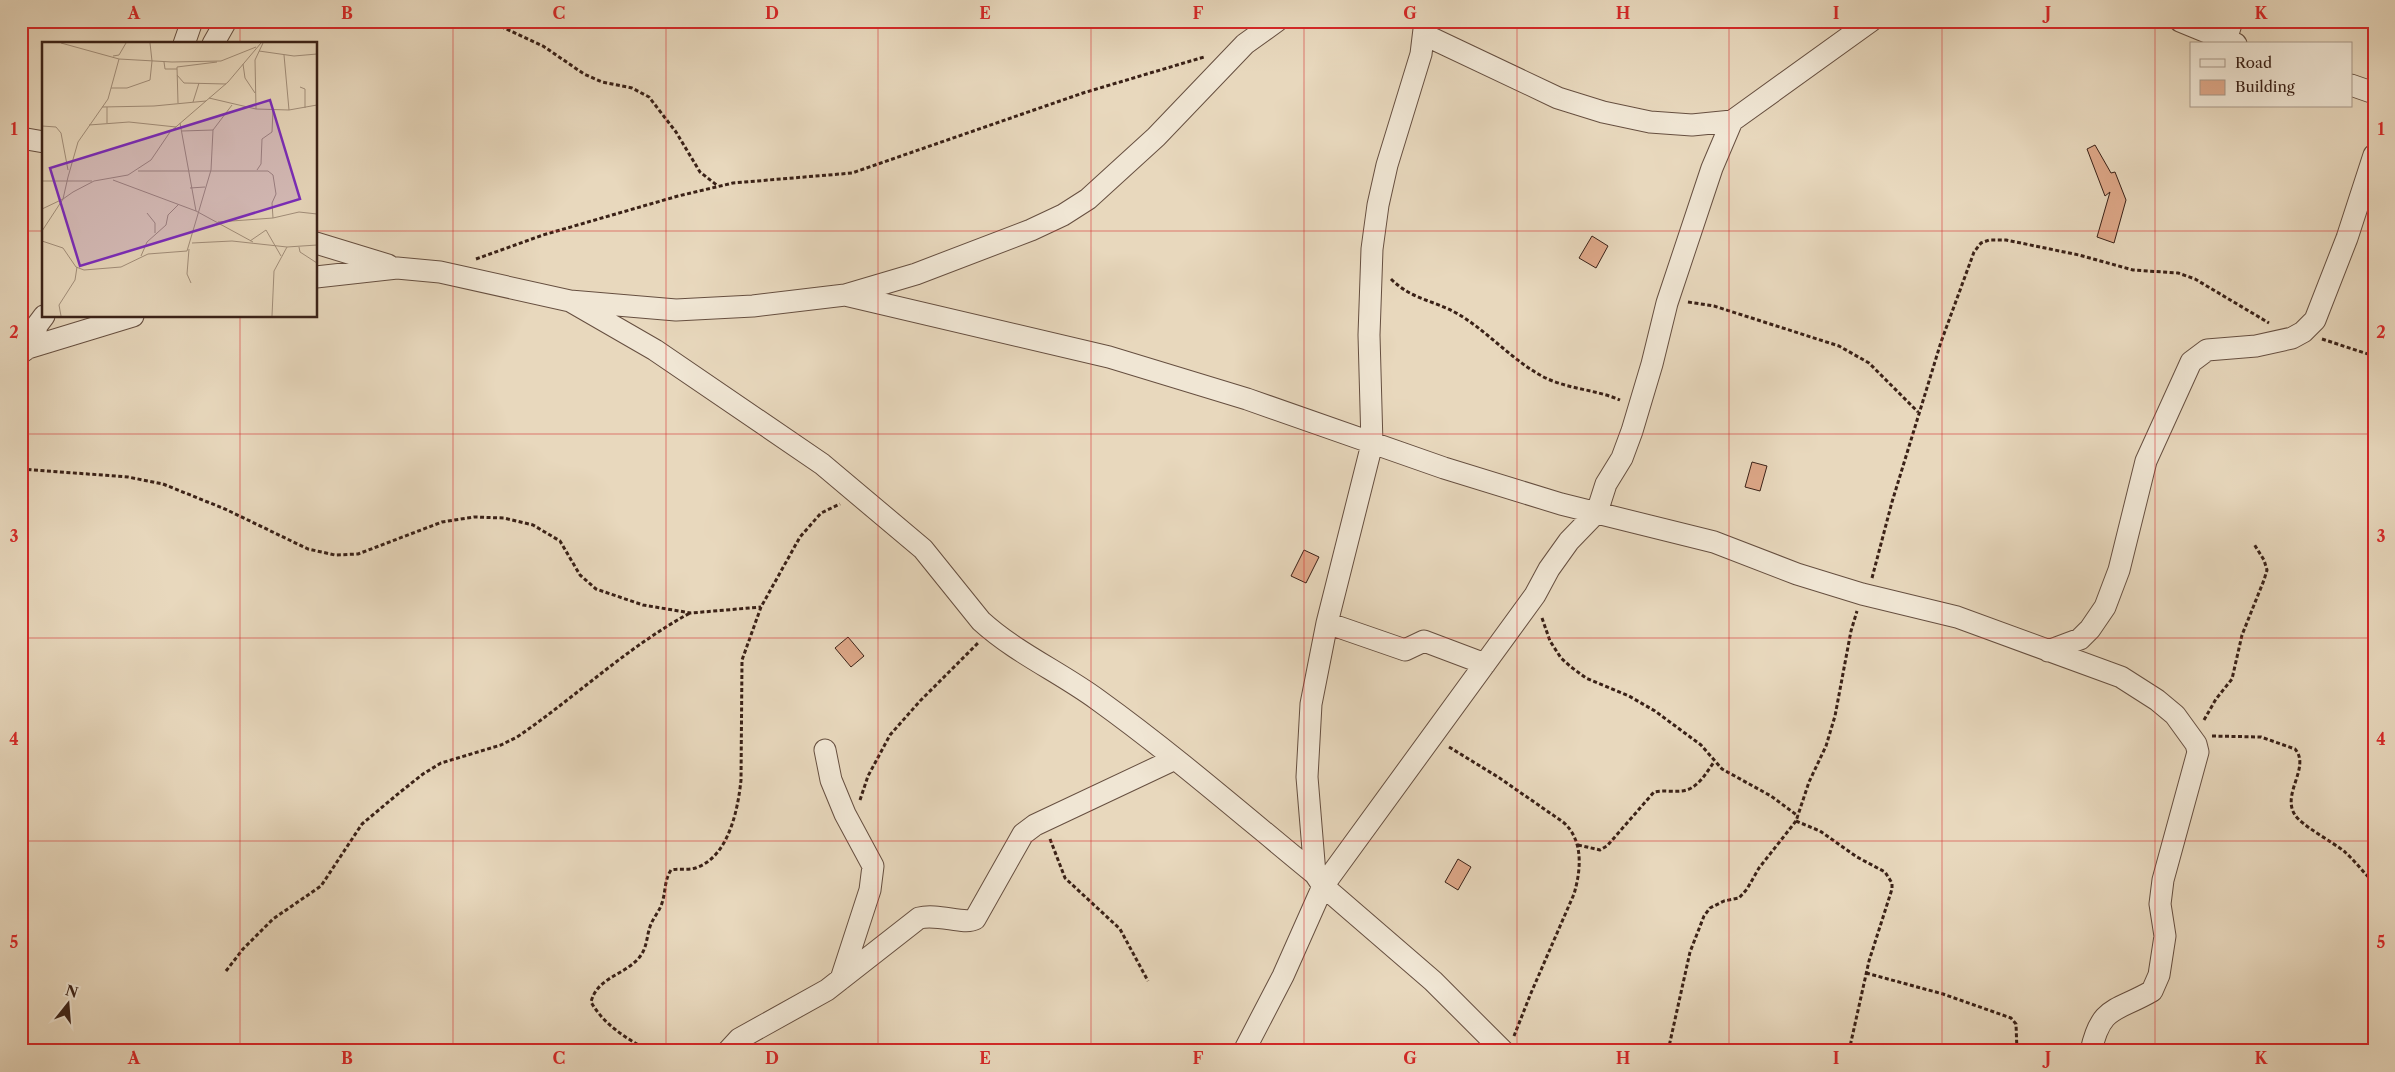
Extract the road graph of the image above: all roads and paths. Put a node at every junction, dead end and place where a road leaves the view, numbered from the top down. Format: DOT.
graph roads {
  1 [pos="192,21"];
  2 [pos="226,21"];
  3 [pos="490,21"];
  4 [pos="1277,21"];
  5 [pos="1871,21"];
  6 [pos="2180,21"];
  7 [pos="1425,28"];
  8 [pos="2231,35"];
  9 [pos="185,42"];
  10 [pos="214,42"];
  11 [pos="1211,55"];
  12 [pos="2352,85"];
  13 [pos="2374,93"];
  14 [pos="1732,121"];
  15 [pos="21,138"];
  16 [pos="42,142"];
  17 [pos="2374,155"];
  18 [pos="718,186"];
  19 [pos="318,244"];
  20 [pos="397,268"];
  21 [pos="440,272"];
  22 [pos="318,277"];
  23 [pos="1389,277"];
  24 [pos="845,294"];
  25 [pos="570,301"];
  26 [pos="1666,303"];
  27 [pos="42,318"];
  28 [pos="126,318"];
  29 [pos="2298,335"];
  30 [pos="23,349"];
  31 [pos="2374,356"];
  32 [pos="1639,408"];
  33 [pos="1919,412"];
  34 [pos="1372,444"];
  35 [pos="21,469"];
  36 [pos="858,495"];
  37 [pos="1597,512"];
  38 [pos="2254,544"];
  39 [pos="1865,594"];
  40 [pos="1535,595"];
  41 [pos="761,607"];
  42 [pos="691,613"];
  43 [pos="1328,623"];
  44 [pos="991,630"];
  45 [pos="2048,651"];
  46 [pos="1485,664"];
  47 [pos="2196,735"];
  48 [pos="1429,740"];
  49 [pos="825,750"];
  50 [pos="1175,759"];
  51 [pos="1714,762"];
  52 [pos="859,803"];
  53 [pos="1798,816"];
  54 [pos="1048,818"];
  55 [pos="1796,821"];
  56 [pos="1578,845"];
  57 [pos="1319,880"];
  58 [pos="2374,883"];
  59 [pos="226,971"];
  60 [pos="1866,973"];
  61 [pos="841,979"];
  62 [pos="1148,981"];
  63 [pos="1508,1047"];
  64 [pos="649,1051"];
  65 [pos="728,1051"];
  66 [pos="1244,1051"];
  67 [pos="1668,1051"];
  68 [pos="1849,1051"];
  69 [pos="2017,1051"];
  70 [pos="2091,1051"];
  1 -- 9 [label="street"];
  2 -- 10 [label="street"];
  3 -- 18 [label="path"];
  4 -- 24 [label="street"];
  5 -- 14 [label="street"];
  6 -- 8 [label="street"];
  7 -- 14 [label="street"];
  7 -- 34 [label="street"];
  11 -- 18 [label="path"];
  12 -- 13 [label="street"];
  14 -- 26 [label="street"];
  15 -- 16 [label="street"];
  17 -- 29 [label="street"];
  18 -- 21 [label="path"];
  19 -- 20 [label="street"];
  20 -- 21 [label="street"];
  20 -- 22 [label="street"];
  21 -- 25 [label="street"];
  23 -- 32 [label="path"];
  24 -- 25 [label="street"];
  24 -- 34 [label="street"];
  25 -- 36 [label="street"];
  26 -- 32 [label="street"];
  26 -- 33 [label="path"];
  27 -- 30 [label="street"];
  28 -- 30 [label="street"];
  29 -- 31 [label="path"];
  29 -- 33 [label="path"];
  29 -- 45 [label="street"];
  32 -- 37 [label="street"];
  33 -- 39 [label="path"];
  34 -- 37 [label="street"];
  34 -- 43 [label="street"];
  35 -- 42 [label="path"];
  36 -- 41 [label="path"];
  36 -- 44 [label="street"];
  37 -- 39 [label="street"];
  37 -- 40 [label="street"];
  38 -- 47 [label="path"];
  39 -- 45 [label="street"];
  39 -- 53 [label="path"];
  40 -- 46 [label="street"];
  40 -- 51 [label="path"];
  41 -- 42 [label="path"];
  41 -- 64 [label="path"];
  42 -- 59 [label="path"];
  43 -- 46 [label="street"];
  43 -- 57 [label="street"];
  44 -- 50 [label="street"];
  44 -- 52 [label="path"];
  45 -- 47 [label="street"];
  46 -- 48 [label="street"];
  47 -- 58 [label="path"];
  47 -- 70 [label="street"];
  48 -- 56 [label="path"];
  48 -- 57 [label="street"];
  49 -- 61 [label="street"];
  50 -- 54 [label="street"];
  50 -- 57 [label="street"];
  51 -- 53 [label="path"];
  51 -- 56 [label="path"];
  53 -- 55 [label="path"];
  54 -- 61 [label="street"];
  54 -- 62 [label="path"];
  55 -- 60 [label="path"];
  55 -- 67 [label="path"];
  56 -- 63 [label="path"];
  57 -- 63 [label="street"];
  57 -- 66 [label="street"];
  60 -- 68 [label="path"];
  60 -- 69 [label="path"];
  61 -- 65 [label="street"];
}
